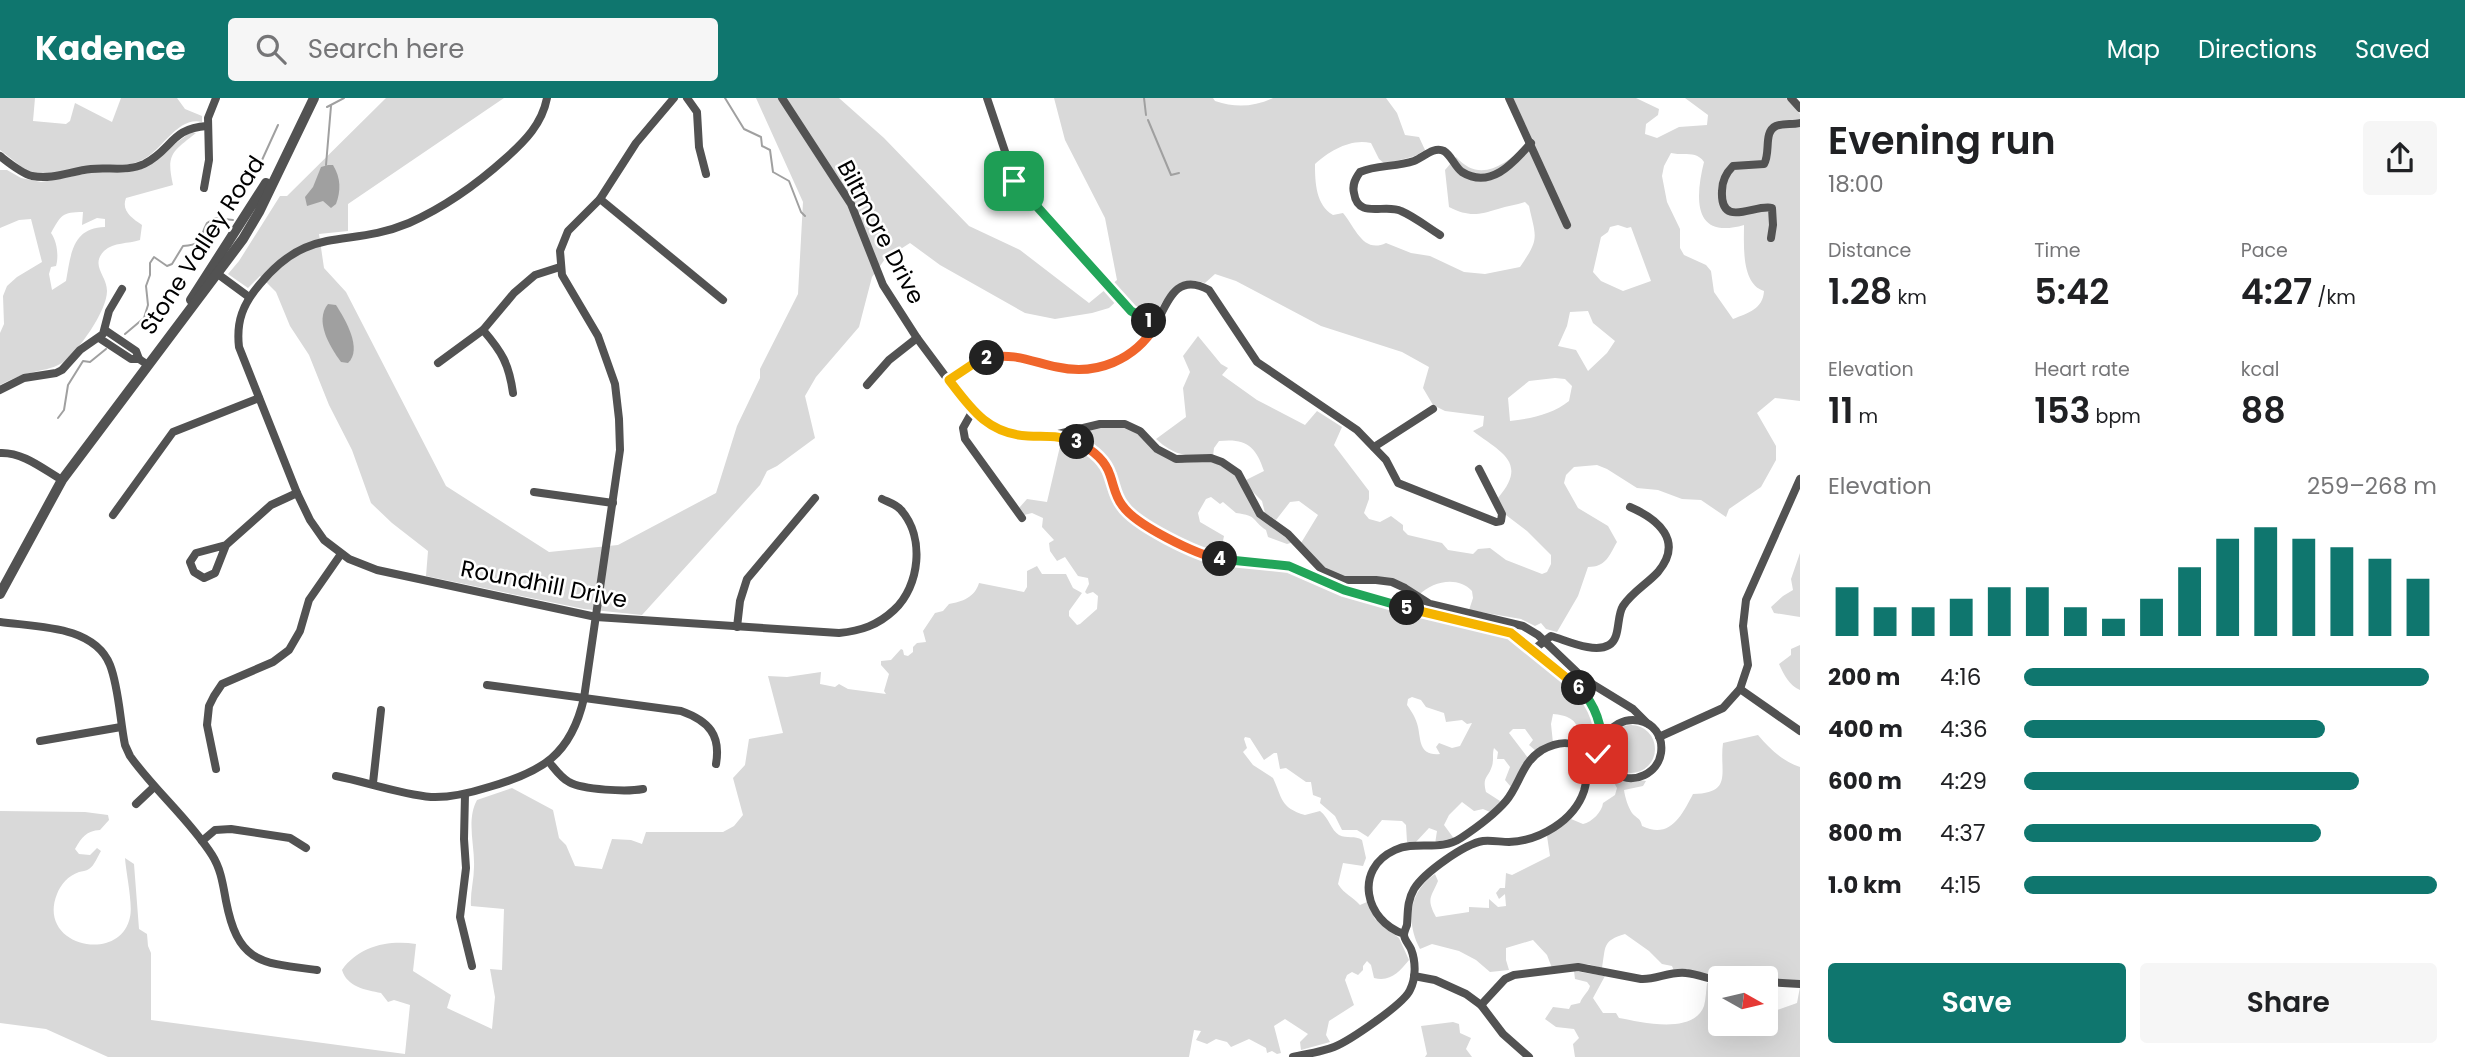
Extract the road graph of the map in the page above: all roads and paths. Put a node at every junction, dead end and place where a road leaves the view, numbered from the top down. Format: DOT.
graph roads {
  1 [pos="216,98"];
  2 [pos="314,98"];
  3 [pos="547,98"];
  4 [pos="674,98"];
  5 [pos="687,98"];
  6 [pos="782,98"];
  7 [pos="987,98"];
  8 [pos="1509,98"];
  9 [pos="1791,98"];
  10 [pos="1800,108"];
  11 [pos="1800,123"];
  12 [pos="207,126"];
  13 [pos="1531,143"];
  14 [pos="0,156"];
  15 [pos="705,174"];
  16 [pos="204,188"];
  17 [pos="600,199"];
  18 [pos="1567,225"];
  19 [pos="1440,235"];
  20 [pos="1771,238"];
  21 [pos="560,267"];
  22 [pos="215,272"];
  23 [pos="122,289"];
  24 [pos="250,296"];
  25 [pos="723,300"];
  26 [pos="1156,325"];
  27 [pos="483,330"];
  28 [pos="102,334"];
  29 [pos="917,338"];
  30 [pos="144,362"];
  31 [pos="438,363"];
  32 [pos="949,380"];
  33 [pos="867,385"];
  34 [pos="0,390"];
  35 [pos="513,393"];
  36 [pos="259,398"];
  37 [pos="1433,409"];
  38 [pos="972,412"];
  39 [pos="1054,435"];
  40 [pos="1374,447"];
  41 [pos="0,453"];
  42 [pos="1479,469"];
  43 [pos="1800,479"];
  44 [pos="62,480"];
  45 [pos="534,492"];
  46 [pos="297,493"];
  47 [pos="815,498"];
  48 [pos="882,499"];
  49 [pos="613,503"];
  50 [pos="1630,507"];
  51 [pos="113,515"];
  52 [pos="1022,519"];
  53 [pos="226,545"];
  54 [pos="341,554"];
  55 [pos="1306,555"];
  56 [pos="1296,568"];
  57 [pos="0,594"];
  58 [pos="596,617"];
  59 [pos="0,622"];
  60 [pos="737,627"];
  61 [pos="1544,640"];
  62 [pos="1534,650"];
  63 [pos="487,685"];
  64 [pos="1740,689"];
  65 [pos="584,698"];
  66 [pos="381,710"];
  67 [pos="1648,724"];
  68 [pos="121,727"];
  69 [pos="1800,730"];
  70 [pos="1659,737"];
  71 [pos="40,741"];
  72 [pos="1603,742"];
  73 [pos="1602,753"];
  74 [pos="1586,756"];
  75 [pos="549,762"];
  76 [pos="716,764"];
  77 [pos="216,769"];
  78 [pos="335,776"];
  79 [pos="373,783"];
  80 [pos="154,787"];
  81 [pos="643,789"];
  82 [pos="465,794"];
  83 [pos="136,804"];
  84 [pos="1477,825"];
  85 [pos="202,841"];
  86 [pos="1483,841"];
  87 [pos="306,848"];
  88 [pos="1404,934"];
  89 [pos="472,966"];
  90 [pos="317,970"];
  91 [pos="1414,976"];
  92 [pos="1708,979"];
  93 [pos="1778,983"];
  94 [pos="1800,984"];
  95 [pos="1481,1005"];
  96 [pos="1293,1057"];
  97 [pos="1529,1057"];
  1 -- 12 [label="street"];
  2 -- 22 [label="street, Stone Valley Road"];
  3 -- 24 [label="street, Roundhill Drive"];
  4 -- 17 [label="street"];
  5 -- 15 [label="street"];
  6 -- 29 [label="street, Biltmore Drive"];
  7 -- 26 [label="street"];
  8 -- 13 [label="street"];
  9 -- 10 [label="street"];
  11 -- 20 [label="street"];
  12 -- 14 [label="street"];
  12 -- 16 [label="street"];
  13 -- 18 [label="street"];
  13 -- 19 [label="street"];
  17 -- 21 [label="street"];
  17 -- 25 [label="street"];
  21 -- 27 [label="street"];
  21 -- 49 [label="street"];
  22 -- 24 [label="street"];
  22 -- 30 [label="street, Stone Valley Road"];
  23 -- 28 [label="street"];
  24 -- 36 [label="street, Roundhill Drive"];
  26 -- 32 [label="street"];
  26 -- 40 [label="street"];
  27 -- 31 [label="street"];
  27 -- 35 [label="street"];
  28 -- 30 [label="street"];
  28 -- 34 [label="street"];
  29 -- 32 [label="street, Biltmore Drive"];
  29 -- 33 [label="street"];
  30 -- 44 [label="street, Stone Valley Road"];
  32 -- 38 [label="street, Biltmore Drive"];
  36 -- 46 [label="street, Roundhill Drive"];
  36 -- 51 [label="street"];
  37 -- 40 [label="street"];
  38 -- 39 [label="street, Biltmore Drive"];
  38 -- 52 [label="street"];
  39 -- 55 [label="street, Biltmore Drive"];
  39 -- 56 [label="street, Biltmore Drive"];
  40 -- 42 [label="street"];
  41 -- 44 [label="street"];
  43 -- 64 [label="street"];
  44 -- 57 [label="street, Stone Valley Road"];
  45 -- 49 [label="street"];
  46 -- 53 [label="street"];
  46 -- 54 [label="street, Roundhill Drive"];
  47 -- 60 [label="street"];
  48 -- 60 [label="street, Roundhill Drive"];
  49 -- 58 [label="street"];
  50 -- 61 [label="street"];
  53 -- 53 [label="street"];
  54 -- 58 [label="street, Roundhill Drive"];
  54 -- 77 [label="street"];
  55 -- 56 [label="street"];
  55 -- 61 [label="street, Biltmore Drive"];
  56 -- 62 [label="street, Biltmore Drive"];
  58 -- 60 [label="street, Roundhill Drive"];
  58 -- 65 [label="street"];
  59 -- 68 [label="street"];
  61 -- 62 [label="street"];
  61 -- 67 [label="street, Biltmore Drive"];
  62 -- 72 [label="street, Biltmore Drive"];
  63 -- 65 [label="street"];
  64 -- 69 [label="street"];
  64 -- 70 [label="street"];
  65 -- 75 [label="street"];
  65 -- 76 [label="street"];
  66 -- 79 [label="street"];
  67 -- 70 [label="street, Biltmore Drive"];
  67 -- 72 [label="street"];
  68 -- 71 [label="street"];
  68 -- 80 [label="street"];
  70 -- 73 [label="street"];
  72 -- 73 [label="street, Biltmore Drive"];
  73 -- 74 [label="street"];
  74 -- 84 [label="street"];
  74 -- 86 [label="street"];
  75 -- 81 [label="street"];
  75 -- 82 [label="street"];
  78 -- 79 [label="street"];
  79 -- 82 [label="street"];
  80 -- 83 [label="street"];
  80 -- 85 [label="street"];
  82 -- 89 [label="street"];
  84 -- 86 [label="street"];
  84 -- 88 [label="street"];
  85 -- 87 [label="street"];
  85 -- 90 [label="street"];
  86 -- 88 [label="street"];
  88 -- 91 [label="street"];
  91 -- 95 [label="street"];
  91 -- 96 [label="street"];
  92 -- 95 [label="street"];
  93 -- 94 [label="street"];
  95 -- 97 [label="street"];
}
